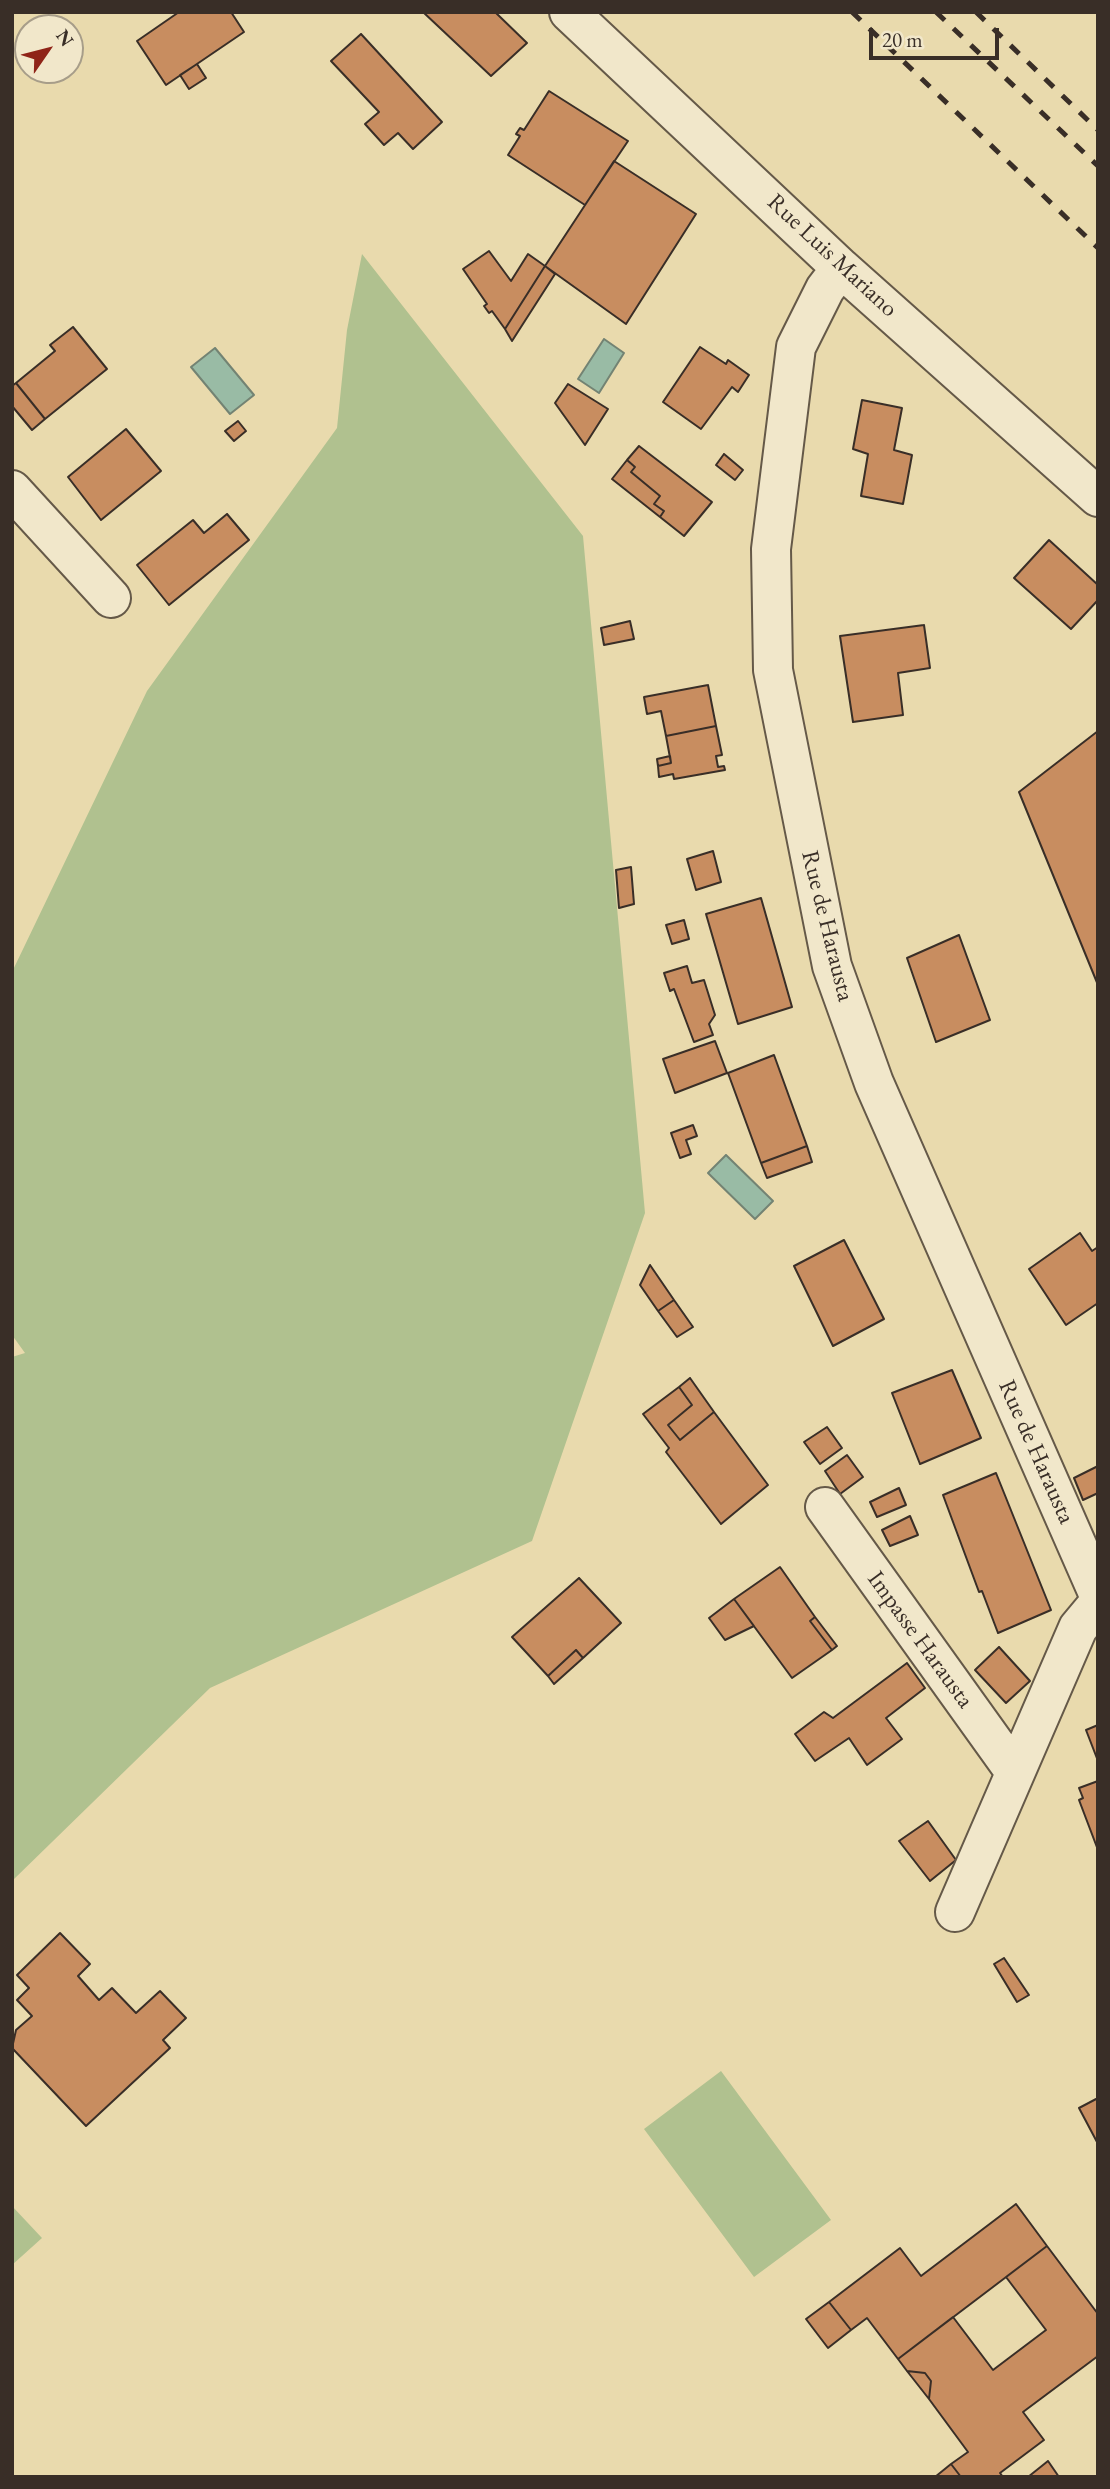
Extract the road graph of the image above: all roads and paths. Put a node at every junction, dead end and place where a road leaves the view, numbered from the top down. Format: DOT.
graph roads {
  1 [pos="569,12"];
  2 [pos="841,268"];
  3 [pos="12,490"];
  4 [pos="1098,497"];
  5 [pos="111,598"];
  6 [pos="825,1507"];
  7 [pos="1098,1593"];
  8 [pos="1098,1604"];
  9 [pos="1015,1772"];
  10 [pos="955,1912"];
  1 -- 2 [label="street, Rue Luis Mariano"];
  2 -- 4 [label="street, Rue Luis Mariano"];
  2 -- 7 [label="street, Rue de Harausta"];
  3 -- 5 [label="street"];
  6 -- 9 [label="street, Impasse Harausta"];
  8 -- 9 [label="street"];
  9 -- 10 [label="street"];
}
